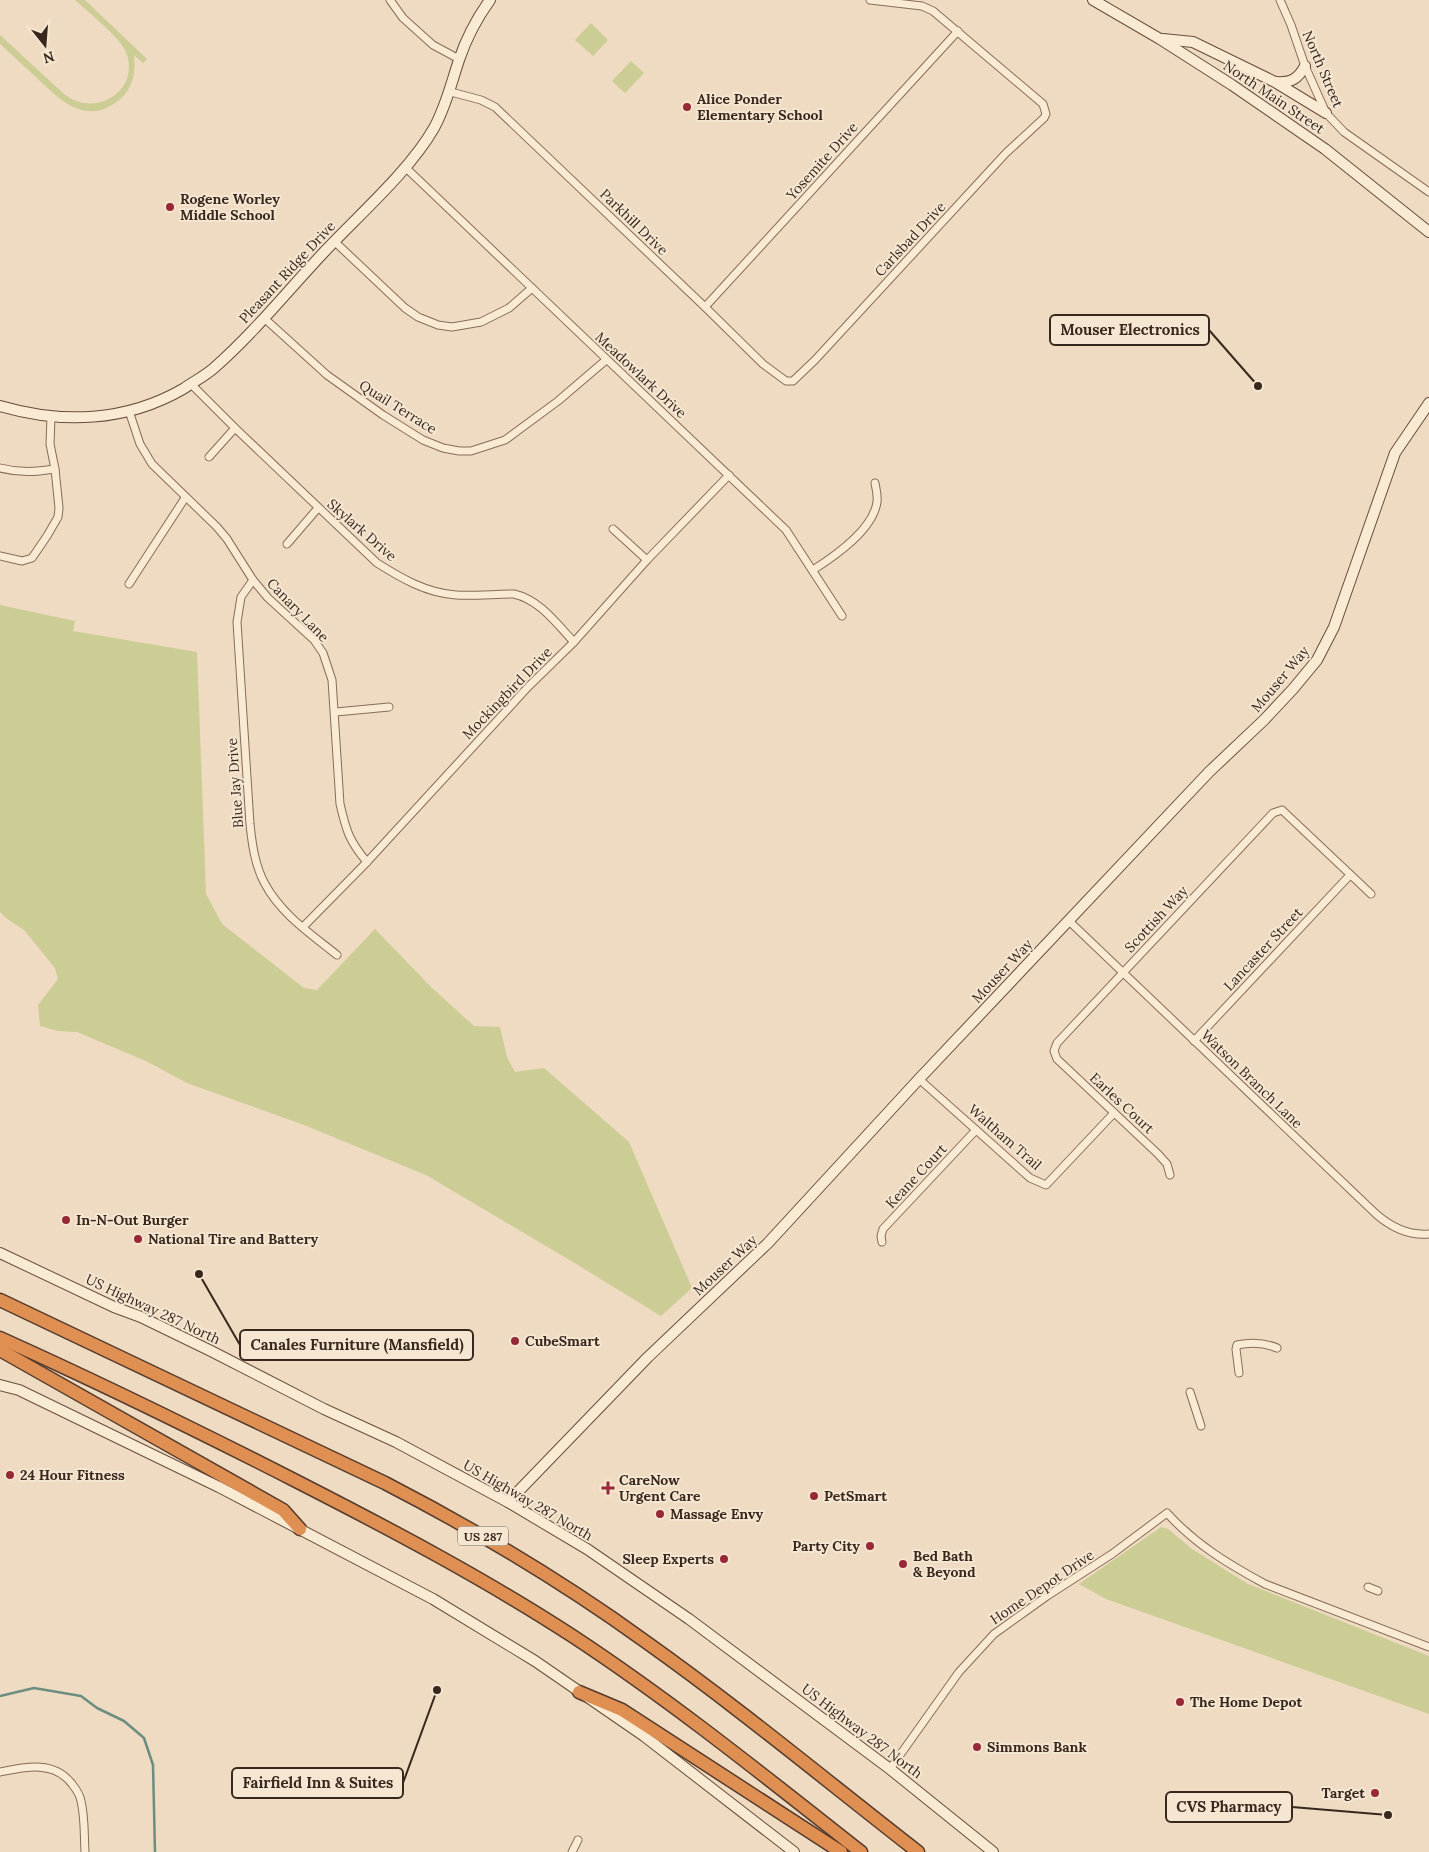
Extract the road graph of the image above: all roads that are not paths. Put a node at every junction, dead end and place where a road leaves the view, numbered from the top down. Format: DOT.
graph roads {
  1 [pos="390,0"];
  2 [pos="490,0"];
  3 [pos="870,0"];
  4 [pos="1093,0"];
  5 [pos="1280,0"];
  6 [pos="958,32"];
  7 [pos="1160,38"];
  8 [pos="459,59"];
  9 [pos="1305,66"];
  10 [pos="1275,82"];
  11 [pos="450,92"];
  12 [pos="1326,113"];
  13 [pos="405,167"];
  14 [pos="1429,192"];
  15 [pos="1429,232"];
  16 [pos="334,241"];
  17 [pos="532,288"];
  18 [pos="705,308"];
  19 [pos="264,318"];
  20 [pos="606,360"];
  21 [pos="793,381"];
  22 [pos="191,384"];
  23 [pos="1429,403"];
  24 [pos="0,406"];
  25 [pos="129,411"];
  26 [pos="51,417"];
  27 [pos="235,428"];
  28 [pos="209,457"];
  29 [pos="0,468"];
  30 [pos="56,469"];
  31 [pos="729,475"];
  32 [pos="875,483"];
  33 [pos="185,498"];
  34 [pos="318,508"];
  35 [pos="613,529"];
  36 [pos="287,544"];
  37 [pos="0,556"];
  38 [pos="647,560"];
  39 [pos="813,570"];
  40 [pos="253,580"];
  41 [pos="129,584"];
  42 [pos="842,616"];
  43 [pos="574,642"];
  44 [pos="389,707"];
  45 [pos="336,712"];
  46 [pos="367,862"];
  47 [pos="1350,875"];
  48 [pos="1371,894"];
  49 [pos="1069,921"];
  50 [pos="303,927"];
  51 [pos="337,955"];
  52 [pos="1123,973"];
  53 [pos="1194,1041"];
  54 [pos="1054,1051"];
  55 [pos="919,1079"];
  56 [pos="1114,1113"];
  57 [pos="976,1130"];
  58 [pos="1170,1176"];
  59 [pos="1429,1234"];
  60 [pos="882,1242"];
  61 [pos="0,1252"];
  62 [pos="0,1300"];
  63 [pos="0,1338"];
  64 [pos="1277,1348"];
  65 [pos="0,1350"];
  66 [pos="1239,1373"];
  67 [pos="0,1385"];
  68 [pos="1190,1392"];
  69 [pos="1201,1426"];
  70 [pos="508,1502"];
  71 [pos="300,1529"];
  72 [pos="1368,1587"];
  73 [pos="1378,1591"];
  74 [pos="1429,1647"];
  75 [pos="579,1692"];
  76 [pos="890,1769"];
  77 [pos="0,1772"];
  78 [pos="578,1840"];
  79 [pos="85,1852"];
  80 [pos="572,1852"];
  81 [pos="794,1852"];
  82 [pos="841,1852"];
  83 [pos="861,1852"];
  84 [pos="918,1852"];
  85 [pos="993,1852"];
  1 -- 8 [label="street"];
  2 -- 8 [label="main road, Pleasant Ridge Drive"];
  3 -- 6 [label="street"];
  4 -- 7 [label="main road, North Main Street"];
  5 -- 9 [label="street, North Street"];
  6 -- 18 [label="street, Yosemite Drive"];
  6 -- 21 [label="street, Carlsbad Drive"];
  7 -- 10 [label="main road"];
  7 -- 15 [label="main road, North Main Street"];
  8 -- 11 [label="main road, Pleasant Ridge Drive"];
  9 -- 10 [label="main road"];
  9 -- 12 [label="street, North Street"];
  10 -- 12 [label="main road"];
  11 -- 13 [label="main road, Pleasant Ridge Drive"];
  11 -- 18 [label="street, Parkhill Drive"];
  12 -- 14 [label="street, North Street"];
  13 -- 16 [label="main road, Pleasant Ridge Drive"];
  13 -- 17 [label="street, Meadowlark Drive"];
  16 -- 17 [label="street"];
  16 -- 19 [label="main road, Pleasant Ridge Drive"];
  17 -- 20 [label="street, Meadowlark Drive"];
  18 -- 21 [label="street, Parkhill Drive"];
  19 -- 20 [label="street, Quail Terrace"];
  19 -- 22 [label="main road, Pleasant Ridge Drive"];
  20 -- 31 [label="street, Meadowlark Drive"];
  22 -- 25 [label="main road, Pleasant Ridge Drive"];
  22 -- 27 [label="street, Skylark Drive"];
  23 -- 49 [label="main road, Mouser Way"];
  24 -- 26 [label="main road, Pleasant Ridge Drive"];
  25 -- 26 [label="main road, Pleasant Ridge Drive"];
  25 -- 33 [label="street, Canary Lane"];
  26 -- 30 [label="street"];
  27 -- 28 [label="street"];
  27 -- 34 [label="street, Skylark Drive"];
  29 -- 30 [label="street"];
  30 -- 37 [label="street"];
  31 -- 38 [label="street, Mockingbird Drive"];
  31 -- 39 [label="street, Meadowlark Drive"];
  32 -- 39 [label="street"];
  33 -- 40 [label="street, Canary Lane"];
  33 -- 41 [label="street"];
  34 -- 36 [label="street"];
  34 -- 43 [label="street, Skylark Drive"];
  35 -- 38 [label="street"];
  38 -- 43 [label="street, Mockingbird Drive"];
  39 -- 42 [label="street, Meadowlark Drive"];
  40 -- 45 [label="street, Canary Lane"];
  40 -- 50 [label="street, Blue Jay Drive"];
  43 -- 46 [label="street, Mockingbird Drive"];
  44 -- 45 [label="street"];
  45 -- 46 [label="street, Canary Lane"];
  46 -- 50 [label="street, Mockingbird Drive"];
  47 -- 48 [label="street"];
  47 -- 52 [label="street, Scottish Way"];
  47 -- 53 [label="street, Lancaster Street"];
  49 -- 52 [label="street, Watson Branch Lane"];
  49 -- 55 [label="main road, Mouser Way"];
  50 -- 51 [label="street, Blue Jay Drive"];
  52 -- 53 [label="street, Watson Branch Lane"];
  52 -- 54 [label="street, Scottish Way"];
  53 -- 59 [label="street, Watson Branch Lane"];
  54 -- 56 [label="street, Earles Court"];
  55 -- 57 [label="street, Waltham Trail"];
  55 -- 70 [label="main road, Mouser Way"];
  56 -- 57 [label="street, Waltham Trail"];
  56 -- 58 [label="street, Earles Court"];
  57 -- 60 [label="street, Keane Court"];
  61 -- 70 [label="main road, US Highway 287 North"];
  62 -- 84 [label="highway, US 287"];
  63 -- 83 [label="highway, US 287"];
  64 -- 66 [label="street"];
  65 -- 71 [label="highway"];
  67 -- 71 [label="main road"];
  68 -- 69 [label="street"];
  70 -- 76 [label="main road, US Highway 287 North"];
  71 -- 75 [label="main road"];
  72 -- 73 [label="street"];
  74 -- 76 [label="street, Home Depot Drive"];
  75 -- 81 [label="main road"];
  75 -- 82 [label="highway"];
  76 -- 85 [label="main road, US Highway 287 North"];
  77 -- 79 [label="street"];
  78 -- 80 [label="street"];
}
